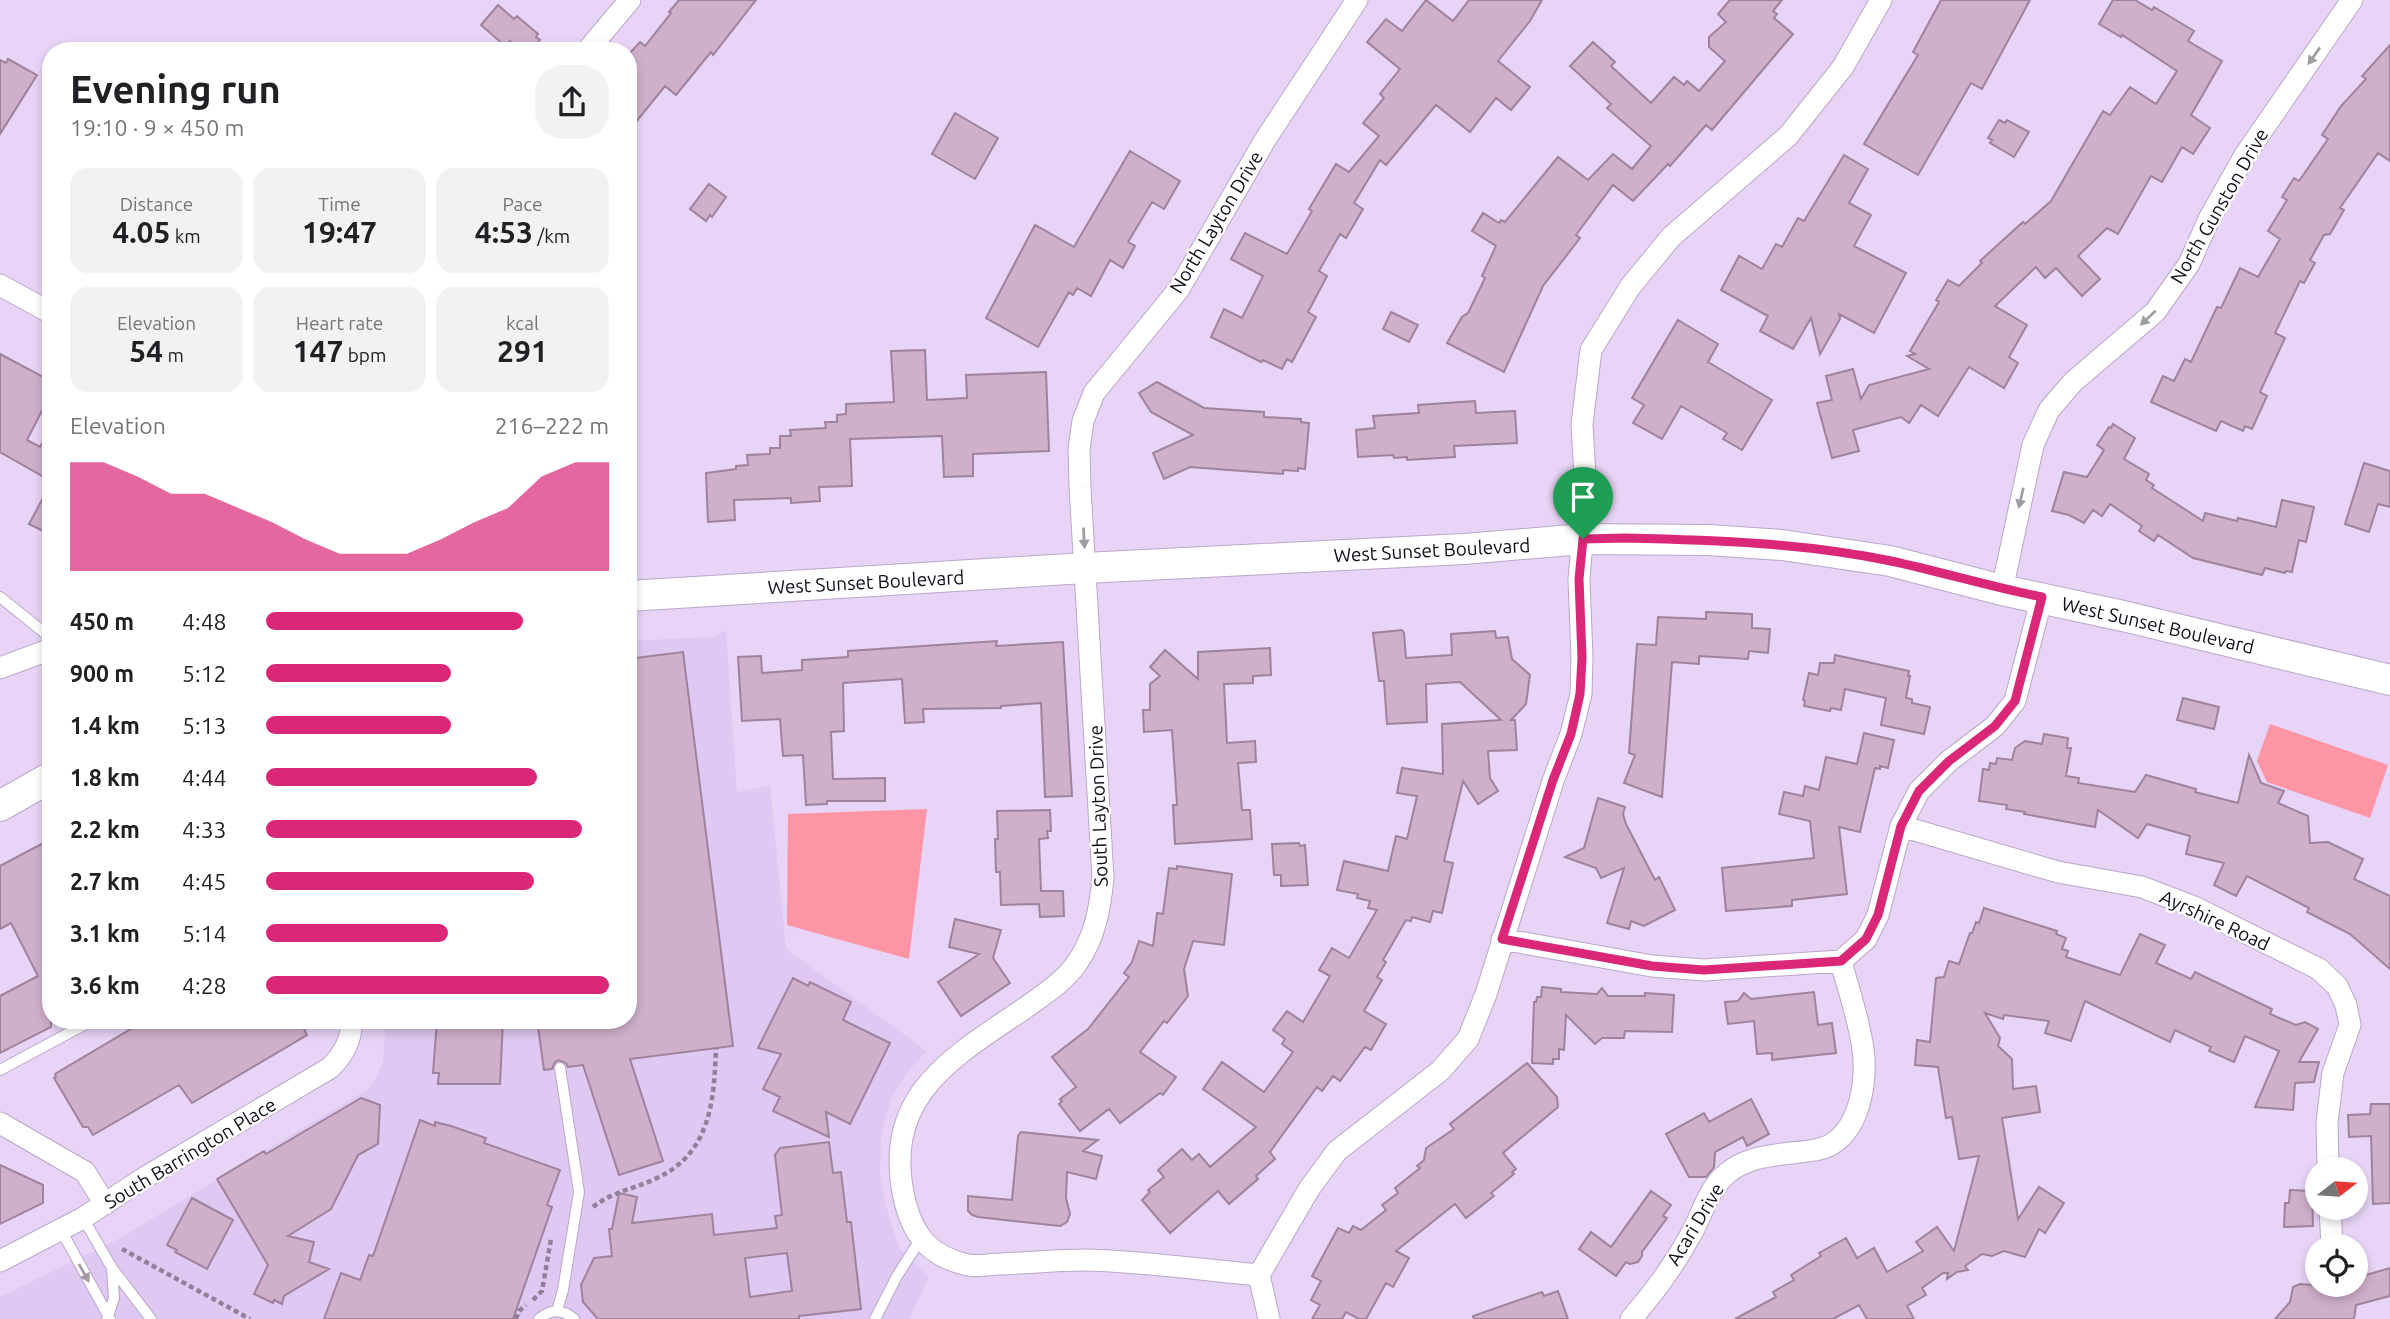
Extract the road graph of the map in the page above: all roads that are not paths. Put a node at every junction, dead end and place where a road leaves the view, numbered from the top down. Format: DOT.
graph roads {
  1 [pos="630,0"];
  2 [pos="1357,0"];
  3 [pos="1881,0"];
  4 [pos="2352,0"];
  5 [pos="595,42"];
  6 [pos="0,285"];
  7 [pos="42,308"];
  8 [pos="1583,539"];
  9 [pos="1086,569"];
  10 [pos="2003,590"];
  11 [pos="637,595"];
  12 [pos="0,597"];
  13 [pos="2042,597"];
  14 [pos="42,631"];
  15 [pos="42,652"];
  16 [pos="0,668"];
  17 [pos="2390,680"];
  18 [pos="42,782"];
  19 [pos="0,806"];
  20 [pos="1901,826"];
  21 [pos="1502,939"];
  22 [pos="1841,961"];
  23 [pos="76,1029"];
  24 [pos="351,1029"];
  25 [pos="560,1068"];
  26 [pos="0,1070"];
  27 [pos="0,1123"];
  28 [pos="2328,1157"];
  29 [pos="105,1204"];
  30 [pos="83,1218"];
  31 [pos="61,1230"];
  32 [pos="920,1240"];
  33 [pos="0,1261"];
  34 [pos="112,1268"];
  35 [pos="1259,1275"];
  36 [pos="557,1311"];
  37 [pos="108,1318"];
  38 [pos="151,1319"];
  39 [pos="539,1319"];
  40 [pos="574,1319"];
  41 [pos="875,1319"];
  42 [pos="1269,1319"];
  43 [pos="1631,1319"];
  1 -- 5 [label="street"];
  2 -- 9 [label="street, North Layton Drive, one-way"];
  3 -- 8 [label="street"];
  4 -- 10 [label="street, North Gunston Drive, one-way"];
  6 -- 7 [label="street"];
  8 -- 9 [label="main road, West Sunset Boulevard"];
  8 -- 10 [label="main road, West Sunset Boulevard"];
  8 -- 21 [label="street"];
  9 -- 11 [label="main road, West Sunset Boulevard"];
  9 -- 32 [label="street, South Layton Drive"];
  10 -- 13 [label="main road, West Sunset Boulevard"];
  12 -- 14 [label="lane"];
  13 -- 17 [label="main road, West Sunset Boulevard"];
  13 -- 20 [label="street"];
  15 -- 16 [label="street"];
  18 -- 19 [label="main road"];
  20 -- 22 [label="street"];
  20 -- 28 [label="street, Ayrshire Road"];
  21 -- 22 [label="street"];
  21 -- 35 [label="street"];
  22 -- 43 [label="street, Acari Drive"];
  23 -- 26 [label="lane"];
  24 -- 29 [label="street, South Barrington Place"];
  25 -- 36 [label="lane"];
  27 -- 29 [label="street"];
  29 -- 30 [label="street, South Barrington Place"];
  30 -- 31 [label="street, South Barrington Place"];
  30 -- 34 [label="lane"];
  31 -- 33 [label="street, South Barrington Place"];
  31 -- 37 [label="lane, one-way"];
  32 -- 35 [label="street"];
  32 -- 41 [label="lane"];
  34 -- 37 [label="lane"];
  34 -- 38 [label="lane"];
  35 -- 42 [label="street"];
  36 -- 39 [label="lane"];
  36 -- 40 [label="lane"];
}
